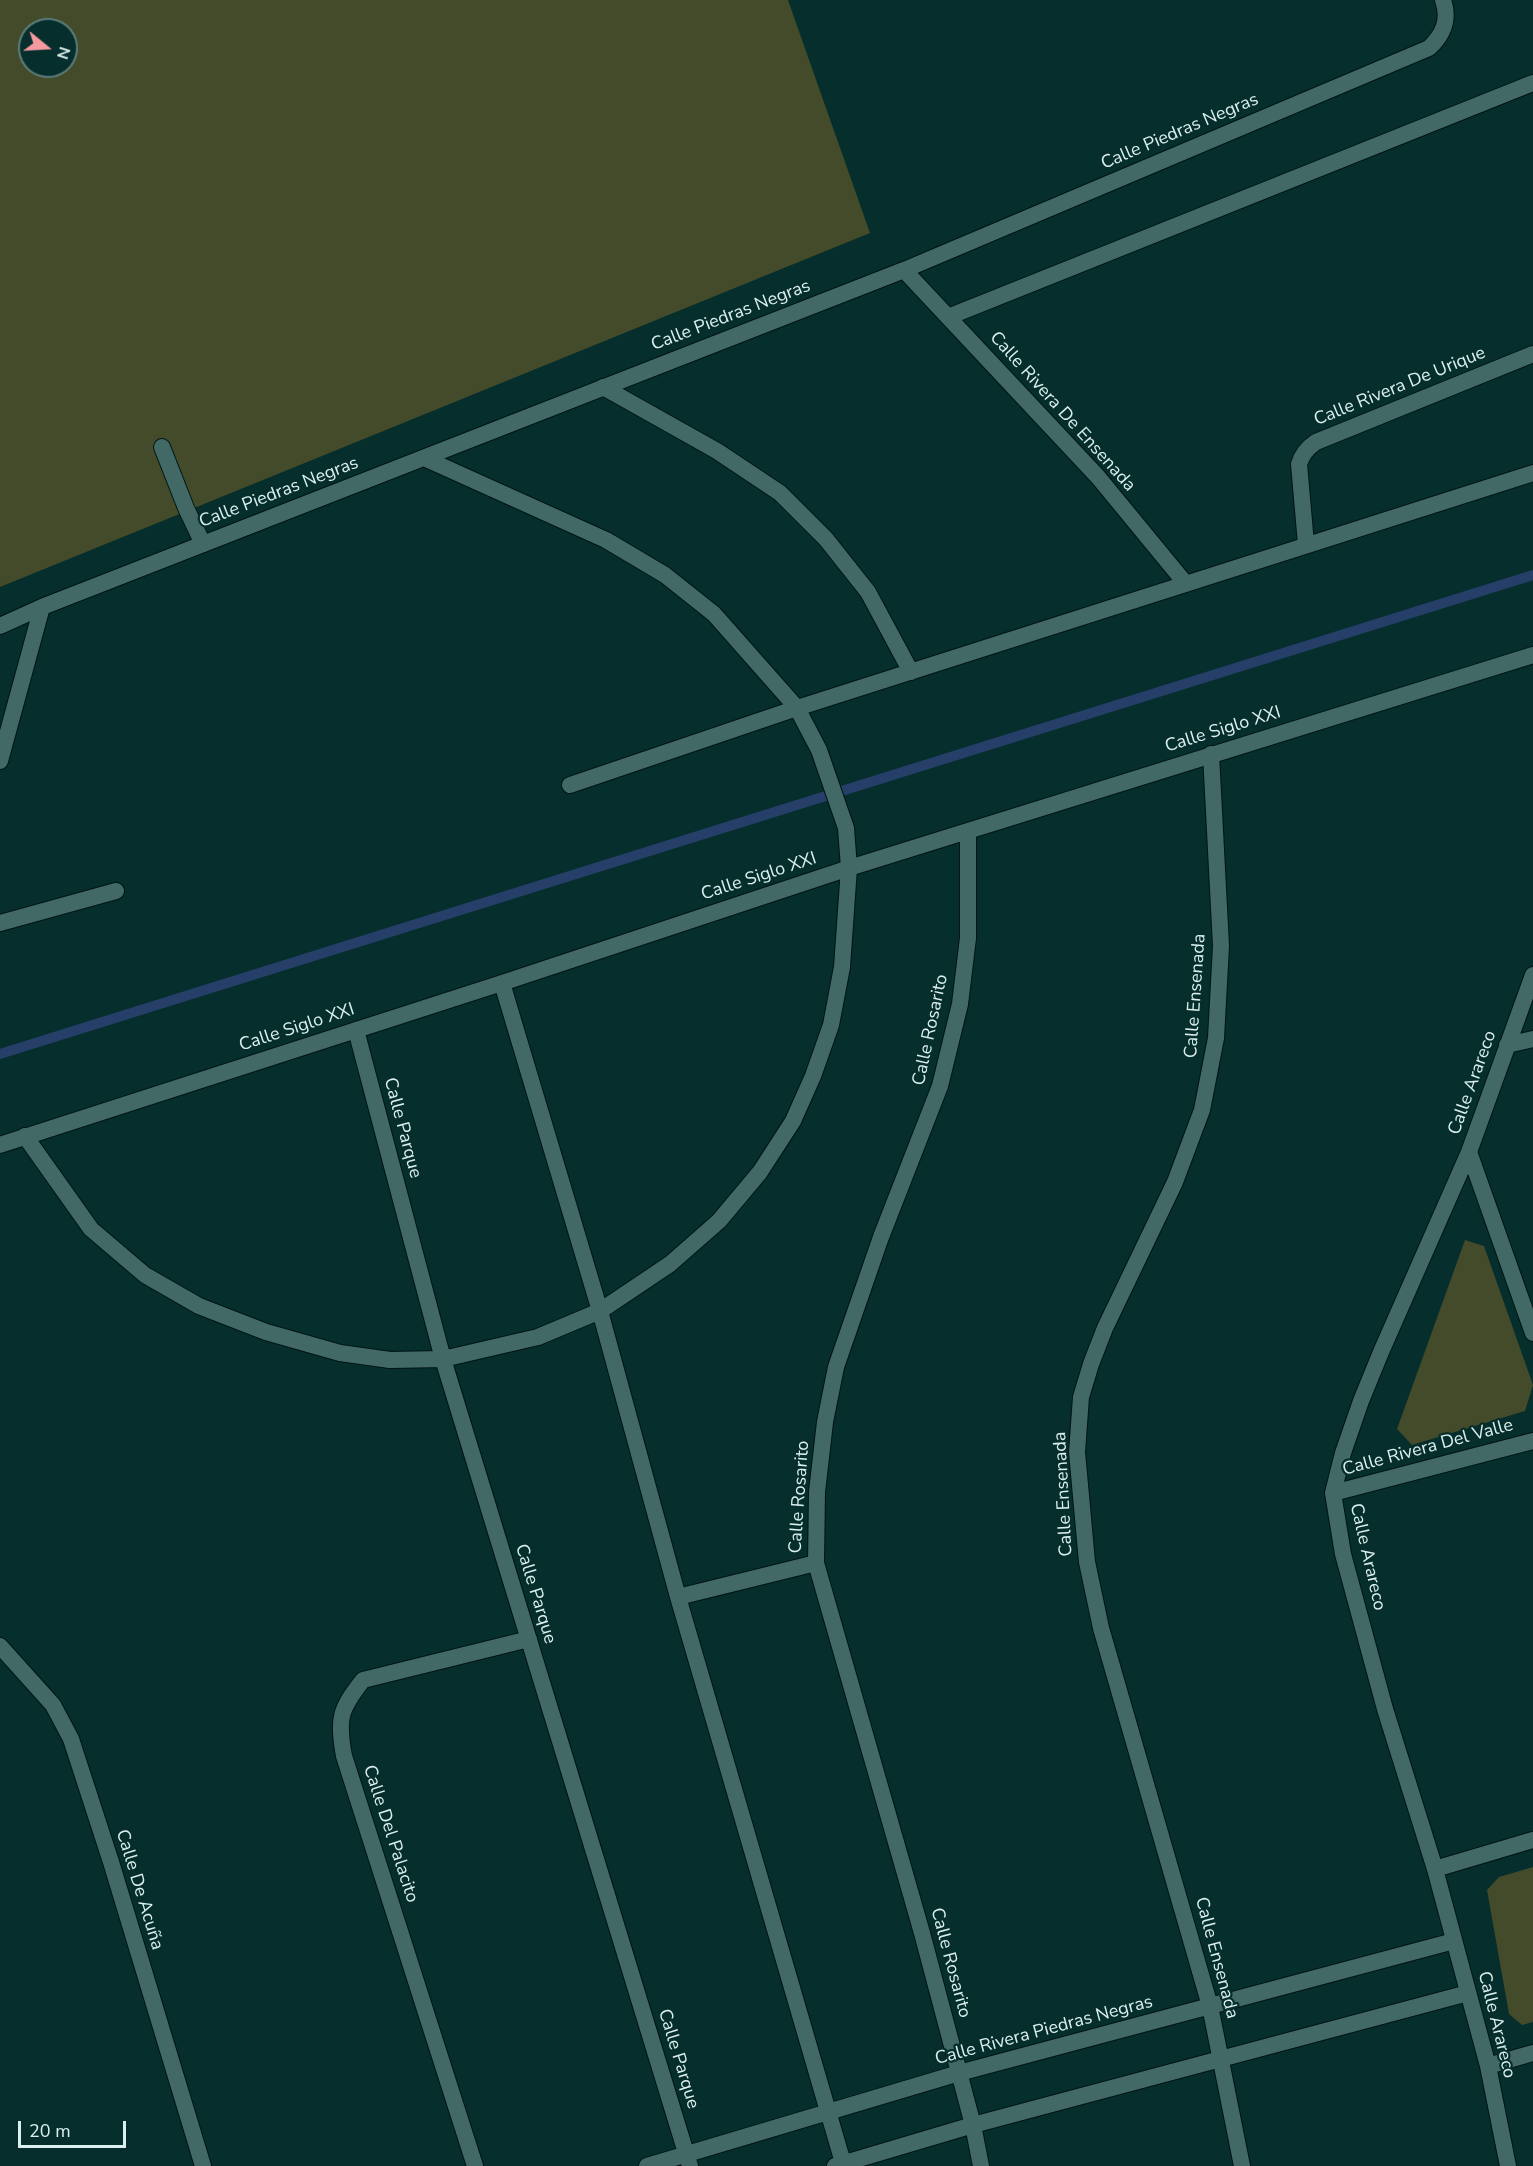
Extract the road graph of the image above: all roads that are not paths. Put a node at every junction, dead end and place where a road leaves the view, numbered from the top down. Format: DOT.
graph roads {
  1 [pos="1444,4"];
  2 [pos="1533,83"];
  3 [pos="904,270"];
  4 [pos="948,317"];
  5 [pos="1533,354"];
  6 [pos="603,387"];
  7 [pos="162,447"];
  8 [pos="424,458"];
  9 [pos="1533,472"];
  10 [pos="203,544"];
  11 [pos="1306,544"];
  12 [pos="1186,584"];
  13 [pos="42,607"];
  14 [pos="0,626"];
  15 [pos="1533,655"];
  16 [pos="911,672"];
  17 [pos="797,708"];
  18 [pos="1211,754"];
  19 [pos="0,761"];
  20 [pos="570,785"];
  21 [pos="968,831"];
  22 [pos="849,868"];
  23 [pos="116,891"];
  24 [pos="0,923"];
  25 [pos="1533,975"];
  26 [pos="502,983"];
  27 [pos="356,1030"];
  28 [pos="1533,1039"];
  29 [pos="1507,1045"];
  30 [pos="25,1136"];
  31 [pos="0,1145"];
  32 [pos="1469,1152"];
  33 [pos="600,1311"];
  34 [pos="1533,1333"];
  35 [pos="443,1359"];
  36 [pos="1533,1441"];
  37 [pos="1333,1493"];
  38 [pos="816,1563"];
  39 [pos="678,1598"];
  40 [pos="529,1639"];
  41 [pos="0,1646"];
  42 [pos="1533,1840"];
  43 [pos="1435,1869"];
  44 [pos="1454,1941"];
  45 [pos="1468,1993"];
  46 [pos="1210,2006"];
  47 [pos="1533,2053"];
  48 [pos="1222,2061"];
  49 [pos="1488,2066"];
  50 [pos="959,2073"];
  51 [pos="828,2112"];
  52 [pos="973,2125"];
  53 [pos="688,2160"];
  54 [pos="841,2165"];
  55 [pos="203,2166"];
  56 [pos="476,2166"];
  57 [pos="647,2166"];
  58 [pos="981,2166"];
  59 [pos="1242,2166"];
  60 [pos="1508,2166"];
  1 -- 3 [label="street, Calle Piedras Negras"];
  2 -- 4 [label="street"];
  3 -- 4 [label="street, Calle Rivera De Ensenada"];
  3 -- 6 [label="street, Calle Piedras Negras"];
  4 -- 12 [label="street, Calle Rivera De Ensenada"];
  5 -- 11 [label="street, Calle Rivera De Urique"];
  6 -- 8 [label="street, Calle Piedras Negras"];
  6 -- 16 [label="street"];
  7 -- 10 [label="street"];
  8 -- 10 [label="street, Calle Piedras Negras"];
  8 -- 17 [label="street"];
  9 -- 11 [label="street"];
  10 -- 13 [label="street, Calle Piedras Negras"];
  11 -- 12 [label="street"];
  12 -- 16 [label="street"];
  13 -- 14 [label="street, Calle Piedras Negras"];
  13 -- 19 [label="street"];
  15 -- 18 [label="street, Calle Siglo XXI"];
  16 -- 17 [label="street"];
  17 -- 20 [label="street"];
  17 -- 22 [label="street"];
  18 -- 21 [label="street, Calle Siglo XXI"];
  18 -- 46 [label="street, Calle Ensenada"];
  21 -- 22 [label="street, Calle Siglo XXI"];
  21 -- 38 [label="street, Calle Rosarito"];
  22 -- 26 [label="street, Calle Siglo XXI"];
  22 -- 33 [label="street"];
  23 -- 24 [label="street"];
  25 -- 29 [label="street, Calle Arareco"];
  26 -- 27 [label="street, Calle Siglo XXI"];
  26 -- 33 [label="street"];
  27 -- 30 [label="street, Calle Siglo XXI"];
  27 -- 35 [label="street, Calle Parque"];
  28 -- 29 [label="street"];
  29 -- 32 [label="street, Calle Arareco"];
  30 -- 31 [label="street, Calle Siglo XXI"];
  30 -- 35 [label="street"];
  32 -- 34 [label="street"];
  32 -- 37 [label="street, Calle Arareco"];
  33 -- 35 [label="street"];
  33 -- 39 [label="street"];
  35 -- 40 [label="street, Calle Parque"];
  36 -- 37 [label="street, Calle Rivera Del Valle"];
  37 -- 43 [label="street, Calle Arareco"];
  38 -- 39 [label="street"];
  38 -- 50 [label="street, Calle Rosarito"];
  39 -- 51 [label="street"];
  40 -- 53 [label="street, Calle Parque"];
  40 -- 56 [label="street, Calle Del Palacito"];
  41 -- 55 [label="street, Calle De Acuña"];
  42 -- 43 [label="street"];
  43 -- 44 [label="street, Calle Arareco"];
  44 -- 45 [label="street, Calle Arareco"];
  44 -- 46 [label="street, Calle Rivera Piedras Negras"];
  45 -- 48 [label="street"];
  45 -- 49 [label="street, Calle Arareco"];
  46 -- 48 [label="street, Calle Ensenada"];
  46 -- 50 [label="street, Calle Rivera Piedras Negras"];
  47 -- 49 [label="street"];
  48 -- 52 [label="street"];
  48 -- 59 [label="street, Calle Ensenada"];
  49 -- 60 [label="street, Calle Arareco"];
  50 -- 51 [label="street, Calle Rivera Piedras Negras"];
  50 -- 52 [label="street, Calle Rosarito"];
  51 -- 53 [label="street, Calle Rivera Piedras Negras"];
  51 -- 54 [label="street"];
  52 -- 54 [label="street"];
  52 -- 58 [label="street, Calle Rosarito"];
  53 -- 57 [label="street, Calle Rivera Piedras Negras"];
}
